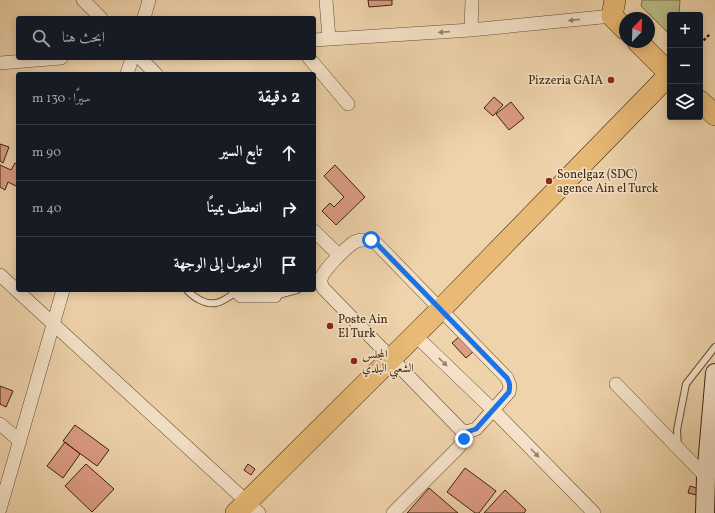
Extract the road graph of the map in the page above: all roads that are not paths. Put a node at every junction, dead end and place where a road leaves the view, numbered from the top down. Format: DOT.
graph roads {
  1 [pos="83,0"];
  2 [pos="149,0"];
  3 [pos="326,0"];
  4 [pos="472,0"];
  5 [pos="617,15"];
  6 [pos="99,16"];
  7 [pos="145,16"];
  8 [pos="471,30"];
  9 [pos="329,39"];
  10 [pos="316,40"];
  11 [pos="644,48"];
  12 [pos="37,60"];
  13 [pos="132,60"];
  14 [pos="142,60"];
  15 [pos="311,60"];
  16 [pos="0,63"];
  17 [pos="667,71"];
  18 [pos="128,72"];
  19 [pos="154,72"];
  20 [pos="667,77"];
  21 [pos="348,104"];
  22 [pos="703,105"];
  23 [pos="715,115"];
  24 [pos="316,233"];
  25 [pos="339,255"];
  26 [pos="0,275"];
  27 [pos="317,284"];
  28 [pos="16,290"];
  29 [pos="18,292"];
  30 [pos="62,292"];
  31 [pos="189,292"];
  32 [pos="234,292"];
  33 [pos="237,292"];
  34 [pos="290,292"];
  35 [pos="275,296"];
  36 [pos="441,310"];
  37 [pos="53,325"];
  38 [pos="415,335"];
  39 [pos="715,347"];
  40 [pos="391,358"];
  41 [pos="715,373"];
  42 [pos="616,384"];
  43 [pos="493,410"];
  44 [pos="0,424"];
  45 [pos="467,432"];
  46 [pos="20,441"];
  47 [pos="679,449"];
  48 [pos="706,477"];
  49 [pos="0,509"];
  50 [pos="247,509"];
  51 [pos="393,513"];
  52 [pos="594,513"];
  53 [pos="705,513"];
  1 -- 6 [label="street"];
  2 -- 7 [label="street"];
  3 -- 9 [label="street"];
  4 -- 8 [label="street"];
  5 -- 8 [label="street, one-way"];
  8 -- 9 [label="street, one-way"];
  9 -- 10 [label="street"];
  11 -- 17 [label="main road"];
  12 -- 16 [label="street"];
  13 -- 18 [label="street"];
  14 -- 19 [label="street"];
  15 -- 21 [label="street"];
  20 -- 36 [label="main road"];
  22 -- 23 [label="main road"];
  24 -- 25 [label="street"];
  25 -- 27 [label="street"];
  25 -- 36 [label="street"];
  26 -- 28 [label="street"];
  27 -- 40 [label="street"];
  29 -- 37 [label="street"];
  30 -- 37 [label="street"];
  31 -- 32 [label="lane"];
  33 -- 35 [label="street"];
  34 -- 35 [label="lane"];
  36 -- 38 [label="main road"];
  36 -- 43 [label="street"];
  37 -- 46 [label="street"];
  37 -- 50 [label="street"];
  38 -- 40 [label="main road"];
  38 -- 43 [label="street, one-way"];
  39 -- 47 [label="lane"];
  40 -- 45 [label="street"];
  40 -- 50 [label="main road"];
  41 -- 48 [label="main road"];
  42 -- 47 [label="street"];
  43 -- 45 [label="street"];
  43 -- 52 [label="street, one-way"];
  44 -- 46 [label="street"];
  45 -- 51 [label="street"];
  46 -- 49 [label="street"];
  47 -- 48 [label="street"];
  48 -- 53 [label="main road"];
}
